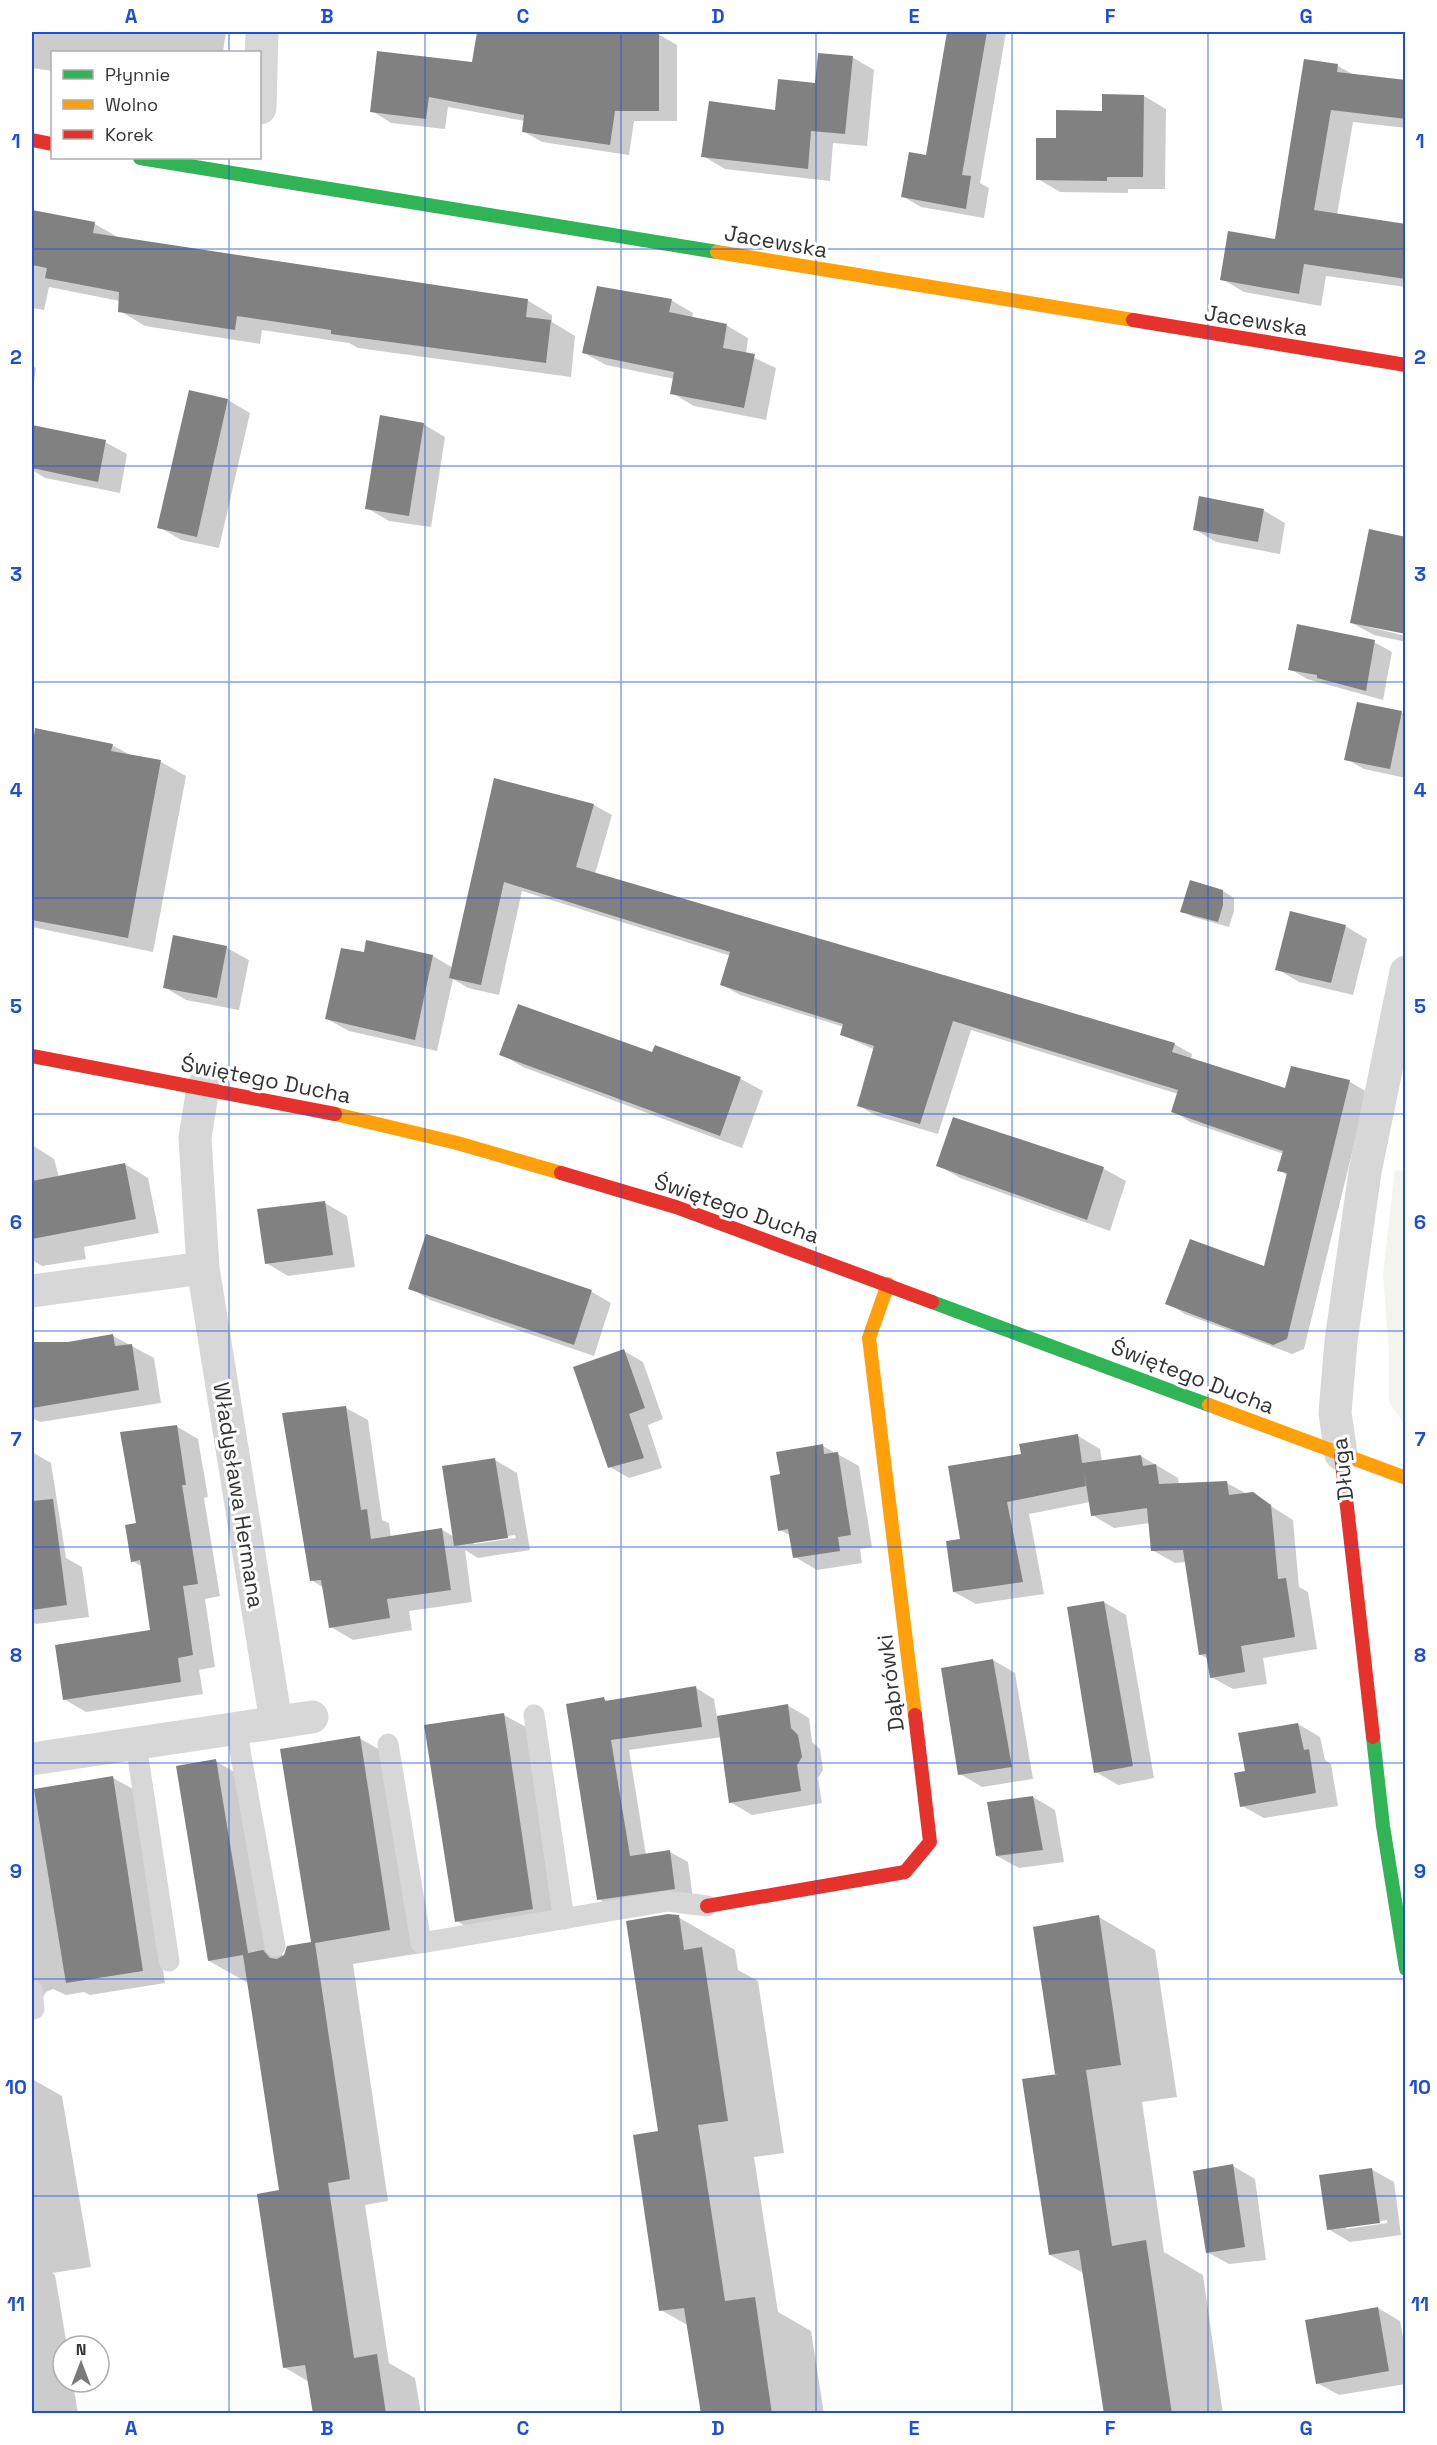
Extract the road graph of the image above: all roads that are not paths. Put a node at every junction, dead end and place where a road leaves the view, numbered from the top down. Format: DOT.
graph roads {
  1 [pos="262,32"];
  2 [pos="261,70"];
  3 [pos="32,140"];
  4 [pos="51,144"];
  5 [pos="153,159"];
  6 [pos="257,167"];
  7 [pos="1406,366"];
  8 [pos="1406,972"];
  9 [pos="32,1056"];
  10 [pos="1396,1071"];
  11 [pos="203,1087"];
  12 [pos="202,1268"];
  13 [pos="888,1284"];
  14 [pos="32,1291"];
  15 [pos="1341,1454"];
  16 [pos="1406,1478"];
  17 [pos="534,1714"];
  18 [pos="312,1717"];
  19 [pos="276,1722"];
  20 [pos="236,1728"];
  21 [pos="136,1744"];
  22 [pos="388,1744"];
  23 [pos="32,1759"];
  24 [pos="707,1906"];
  25 [pos="564,1919"];
  26 [pos="274,1946"];
  27 [pos="169,1961"];
  28 [pos="1406,1969"];
  29 [pos="32,1990"];
  30 [pos="32,2009"];
  1 -- 2 [label="street"];
  3 -- 4 [label="street"];
  5 -- 6 [label="street, Jacewska"];
  6 -- 7 [label="street, Jacewska"];
  8 -- 10 [label="street, Długa"];
  9 -- 11 [label="street, Świętego Ducha"];
  10 -- 15 [label="street, Długa"];
  11 -- 12 [label="street, Władysława Hermana"];
  11 -- 13 [label="street, Świętego Ducha"];
  12 -- 14 [label="street"];
  12 -- 19 [label="street, Władysława Hermana"];
  13 -- 15 [label="street, Świętego Ducha"];
  13 -- 24 [label="street, Dąbrówki"];
  15 -- 16 [label="street, Świętego Ducha"];
  15 -- 28 [label="street, Długa"];
  17 -- 25 [label="lane"];
  18 -- 19 [label="street"];
  19 -- 20 [label="street"];
  20 -- 21 [label="street"];
  20 -- 26 [label="lane"];
  21 -- 23 [label="street"];
  21 -- 27 [label="lane"];
  22 -- 25 [label="lane"];
  24 -- 25 [label="lane"];
  29 -- 30 [label="lane"];
}
